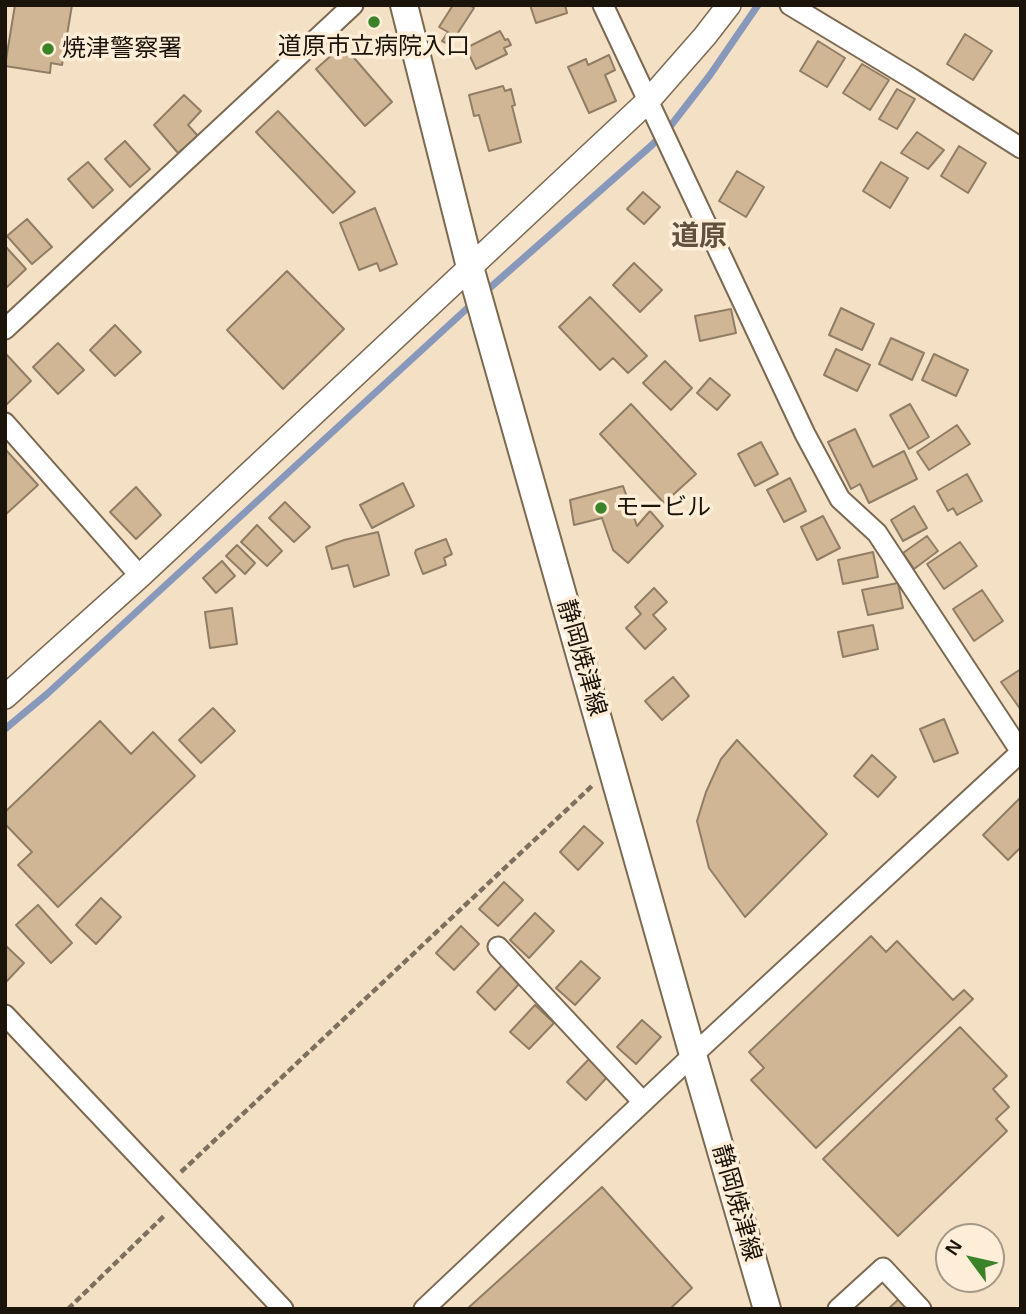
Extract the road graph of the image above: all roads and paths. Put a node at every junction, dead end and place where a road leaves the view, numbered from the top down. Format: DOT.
graph roads {
  1 [pos="353,5"];
  2 [pos="404,5"];
  3 [pos="603,5"];
  4 [pos="729,5"];
  5 [pos="790,5"];
  6 [pos="648,101"];
  7 [pos="1021,148"];
  8 [pos="470,267"];
  9 [pos="5,329"];
  10 [pos="5,423"];
  11 [pos="140,576"];
  12 [pos="5,697"];
  13 [pos="1021,752"];
  14 [pos="612,767"];
  15 [pos="498,947"];
  16 [pos="5,1015"];
  17 [pos="693,1055"];
  18 [pos="643,1102"];
  19 [pos="174,1192"];
  20 [pos="68,1309"];
  21 [pos="284,1309"];
  22 [pos="424,1309"];
  23 [pos="767,1309"];
  24 [pos="838,1309"];
  25 [pos="921,1309"];
  1 -- 9 [label="street"];
  2 -- 8 [label="main road, 静岡焼津線"];
  3 -- 6 [label="street"];
  4 -- 6 [label="street"];
  5 -- 7 [label="street"];
  6 -- 8 [label="street"];
  6 -- 13 [label="street"];
  8 -- 11 [label="street"];
  8 -- 14 [label="main road, 静岡焼津線"];
  10 -- 11 [label="street"];
  11 -- 12 [label="street"];
  13 -- 17 [label="street"];
  14 -- 17 [label="main road, 静岡焼津線"];
  14 -- 19 [label="path"];
  15 -- 18 [label="street"];
  16 -- 19 [label="street"];
  17 -- 18 [label="street"];
  17 -- 23 [label="main road, 静岡焼津線"];
  18 -- 22 [label="street"];
  19 -- 20 [label="path"];
  19 -- 21 [label="street"];
  24 -- 25 [label="street"];
}
